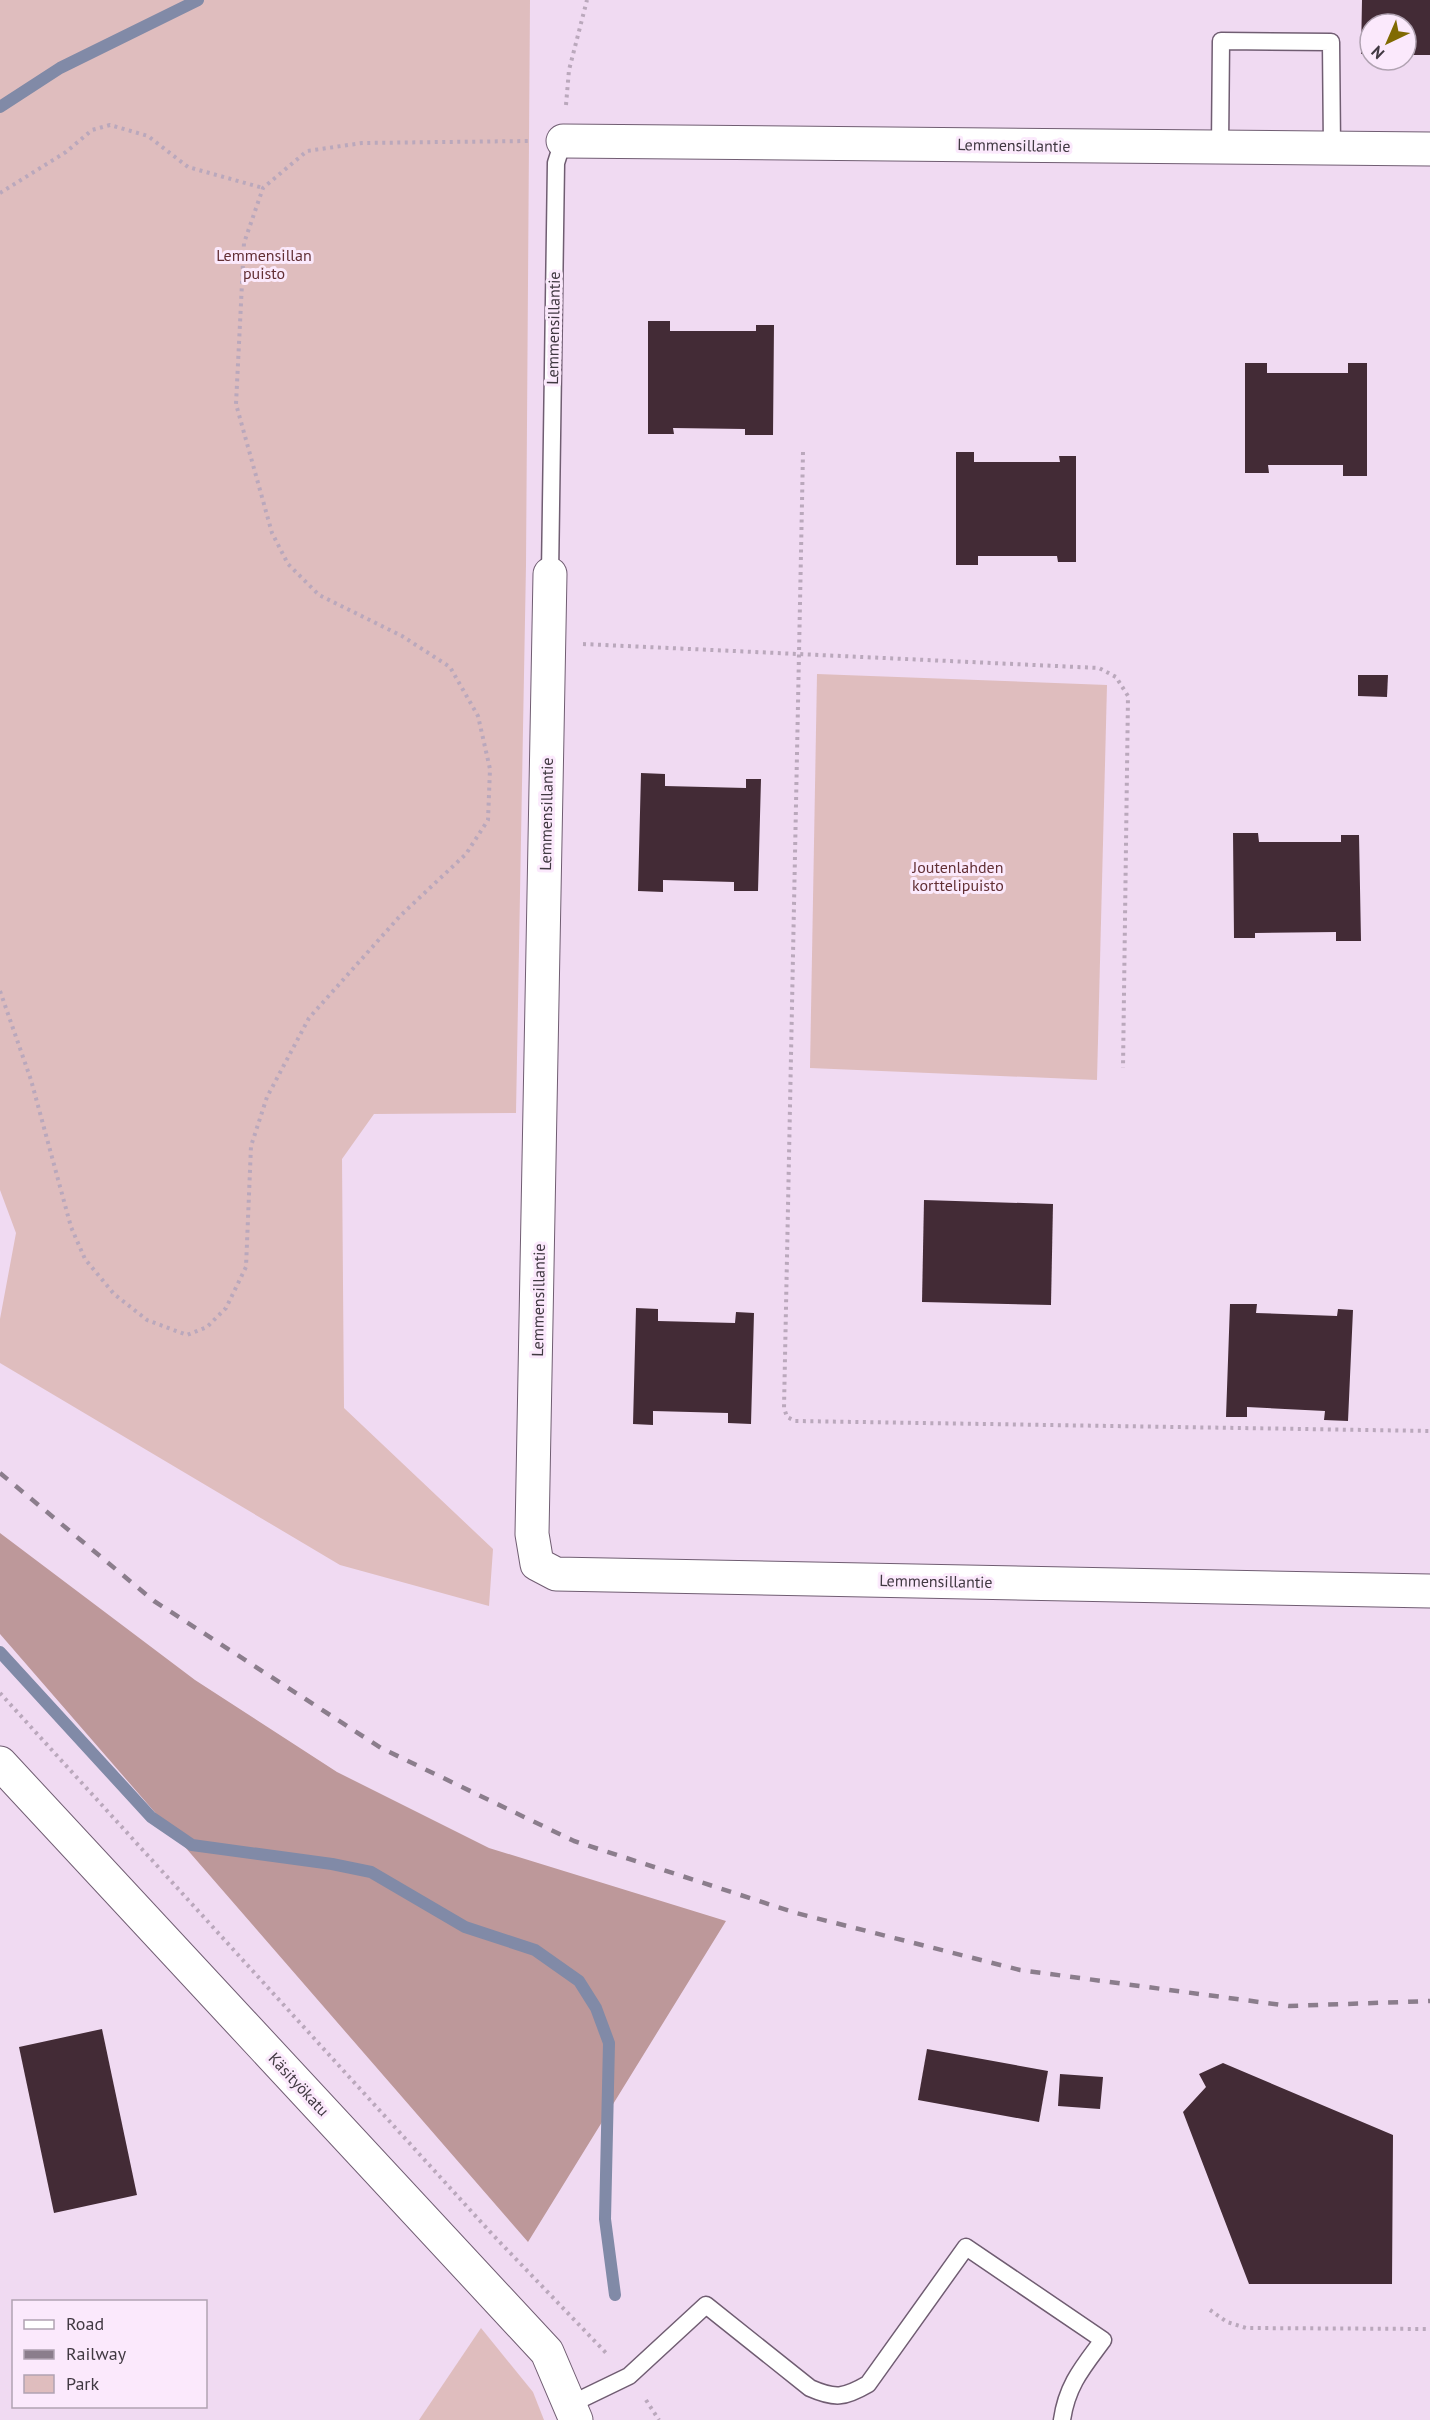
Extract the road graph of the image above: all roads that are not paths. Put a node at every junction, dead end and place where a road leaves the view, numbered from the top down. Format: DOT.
graph roads {
  1 [pos="563,141"];
  2 [pos="1220,147"];
  3 [pos="1332,148"];
  4 [pos="1430,149"];
  5 [pos="550,574"];
  6 [pos="1430,1591"];
  7 [pos="0,1763"];
  8 [pos="573,2412"];
  9 [pos="1062,2420"];
  1 -- 2 [label="street, Lemmensillantie"];
  1 -- 5 [label="lane, Lemmensillantie"];
  2 -- 3 [label="street, Lemmensillantie"];
  2 -- 3 [label="lane"];
  3 -- 4 [label="street, Lemmensillantie"];
  5 -- 6 [label="street, Lemmensillantie"];
  7 -- 8 [label="street, Käsityökatu"];
  8 -- 9 [label="lane"];
}
